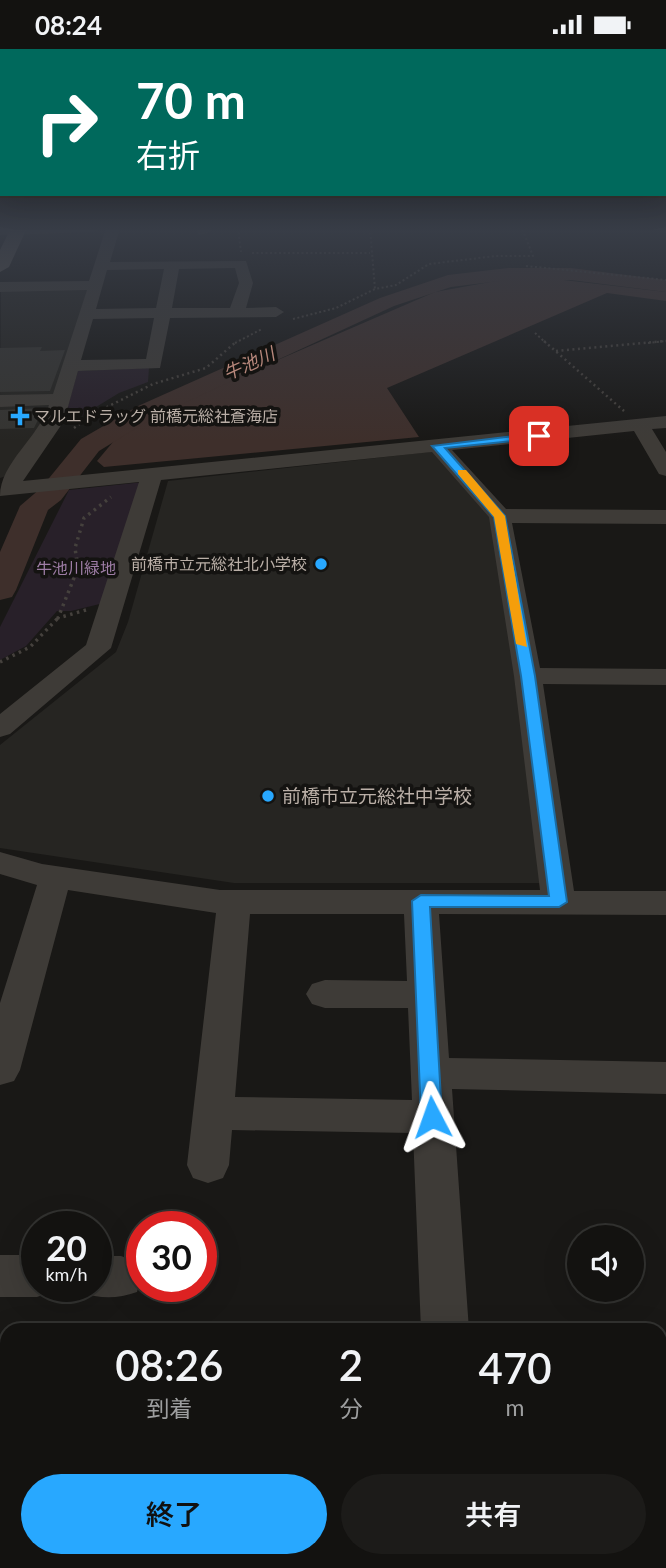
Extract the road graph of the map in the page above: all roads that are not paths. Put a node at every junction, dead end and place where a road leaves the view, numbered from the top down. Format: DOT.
graph roads {
  1 [pos="91,299"];
  2 [pos="167,299"];
  3 [pos="241,299"];
  4 [pos="237,311"];
  5 [pos="165,312"];
  6 [pos="87,314"];
  7 [pos="278,320"];
  8 [pos="71,366"];
  9 [pos="60,399"];
  10 [pos="0,401"];
  11 [pos="666,422"];
  12 [pos="640,425"];
  13 [pos="438,446"];
  14 [pos="666,470"];
  15 [pos="150,481"];
  16 [pos="5,489"];
  17 [pos="500,516"];
  18 [pos="666,517"];
  19 [pos="528,676"];
  20 [pos="666,677"];
  21 [pos="0,729"];
  22 [pos="0,863"];
  23 [pos="60,877"];
  24 [pos="421,901"];
  25 [pos="234,902"];
  26 [pos="559,902"];
  27 [pos="666,903"];
  28 [pos="325,994"];
  29 [pos="427,995"];
  30 [pos="3,1050"];
  31 [pos="429,1073"];
  32 [pos="666,1078"];
  33 [pos="213,1113"];
  34 [pos="432,1117"];
  35 [pos="208,1165"];
  36 [pos="0,1276"];
  37 [pos="21,1276"];
  38 [pos="445,1323"];
  1 -- 6 [label="street"];
  2 -- 5 [label="street"];
  3 -- 4 [label="street"];
  4 -- 5 [label="street"];
  4 -- 7 [label="street"];
  5 -- 6 [label="street"];
  5 -- 8 [label="street"];
  6 -- 8 [label="street"];
  8 -- 9 [label="street"];
  9 -- 10 [label="street"];
  9 -- 16 [label="street"];
  11 -- 12 [label="street"];
  12 -- 13 [label="street"];
  12 -- 14 [label="street"];
  13 -- 15 [label="street"];
  13 -- 17 [label="street"];
  15 -- 16 [label="street"];
  15 -- 21 [label="street"];
  17 -- 18 [label="street"];
  17 -- 19 [label="street"];
  19 -- 20 [label="street"];
  19 -- 26 [label="street"];
  22 -- 23 [label="street"];
  23 -- 25 [label="street"];
  23 -- 30 [label="street"];
  24 -- 25 [label="street"];
  24 -- 26 [label="street"];
  24 -- 29 [label="street"];
  25 -- 33 [label="street"];
  26 -- 27 [label="street"];
  28 -- 29 [label="street"];
  29 -- 31 [label="street"];
  31 -- 32 [label="street"];
  31 -- 34 [label="street"];
  33 -- 34 [label="street"];
  33 -- 35 [label="street"];
  34 -- 38 [label="street"];
  36 -- 37 [label="street"];
}
